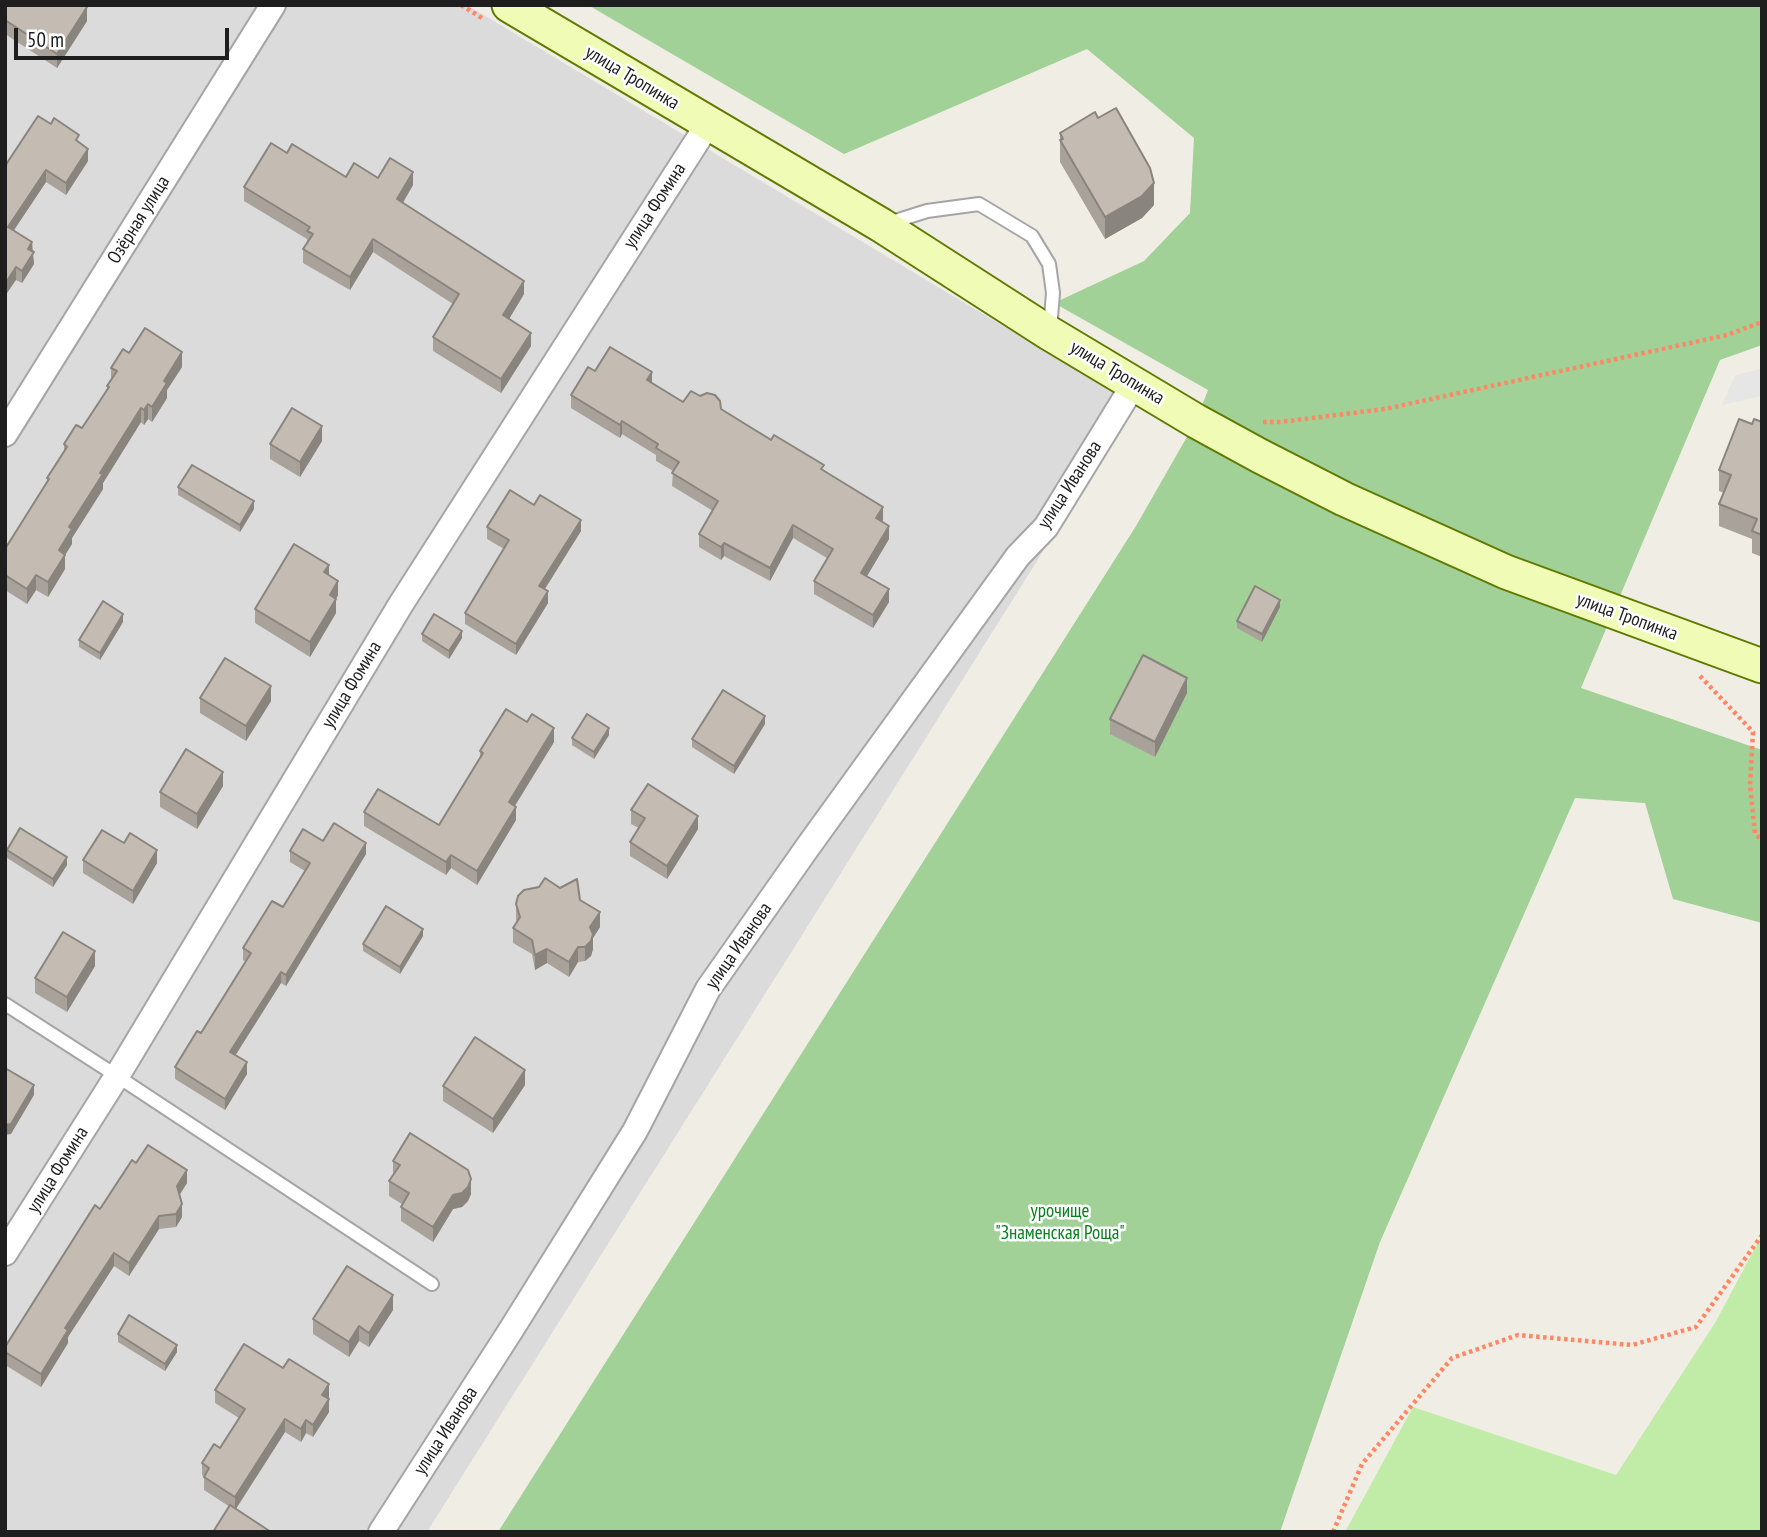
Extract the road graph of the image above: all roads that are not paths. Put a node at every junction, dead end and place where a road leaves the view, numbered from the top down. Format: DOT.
graph roads {
  1 [pos="273,5"];
  2 [pos="509,5"];
  3 [pos="708,124"];
  4 [pos="881,225"];
  5 [pos="1049,333"];
  6 [pos="1134,384"];
  7 [pos="5,434"];
  8 [pos="1762,666"];
  9 [pos="5,1004"];
  10 [pos="117,1076"];
  11 [pos="5,1253"];
  12 [pos="432,1284"];
  13 [pos="381,1532"];
  1 -- 7 [label="street, Озёрная улица"];
  2 -- 3 [label="main road, улица Тропинка"];
  3 -- 4 [label="main road, улица Тропинка"];
  3 -- 10 [label="street, улица Фомина"];
  4 -- 5 [label="main road, улица Тропинка"];
  4 -- 5 [label="lane"];
  5 -- 6 [label="main road, улица Тропинка"];
  6 -- 8 [label="main road, улица Тропинка"];
  6 -- 13 [label="street, улица Иванова"];
  9 -- 10 [label="lane"];
  10 -- 11 [label="street, улица Фомина"];
  10 -- 12 [label="lane"];
}
